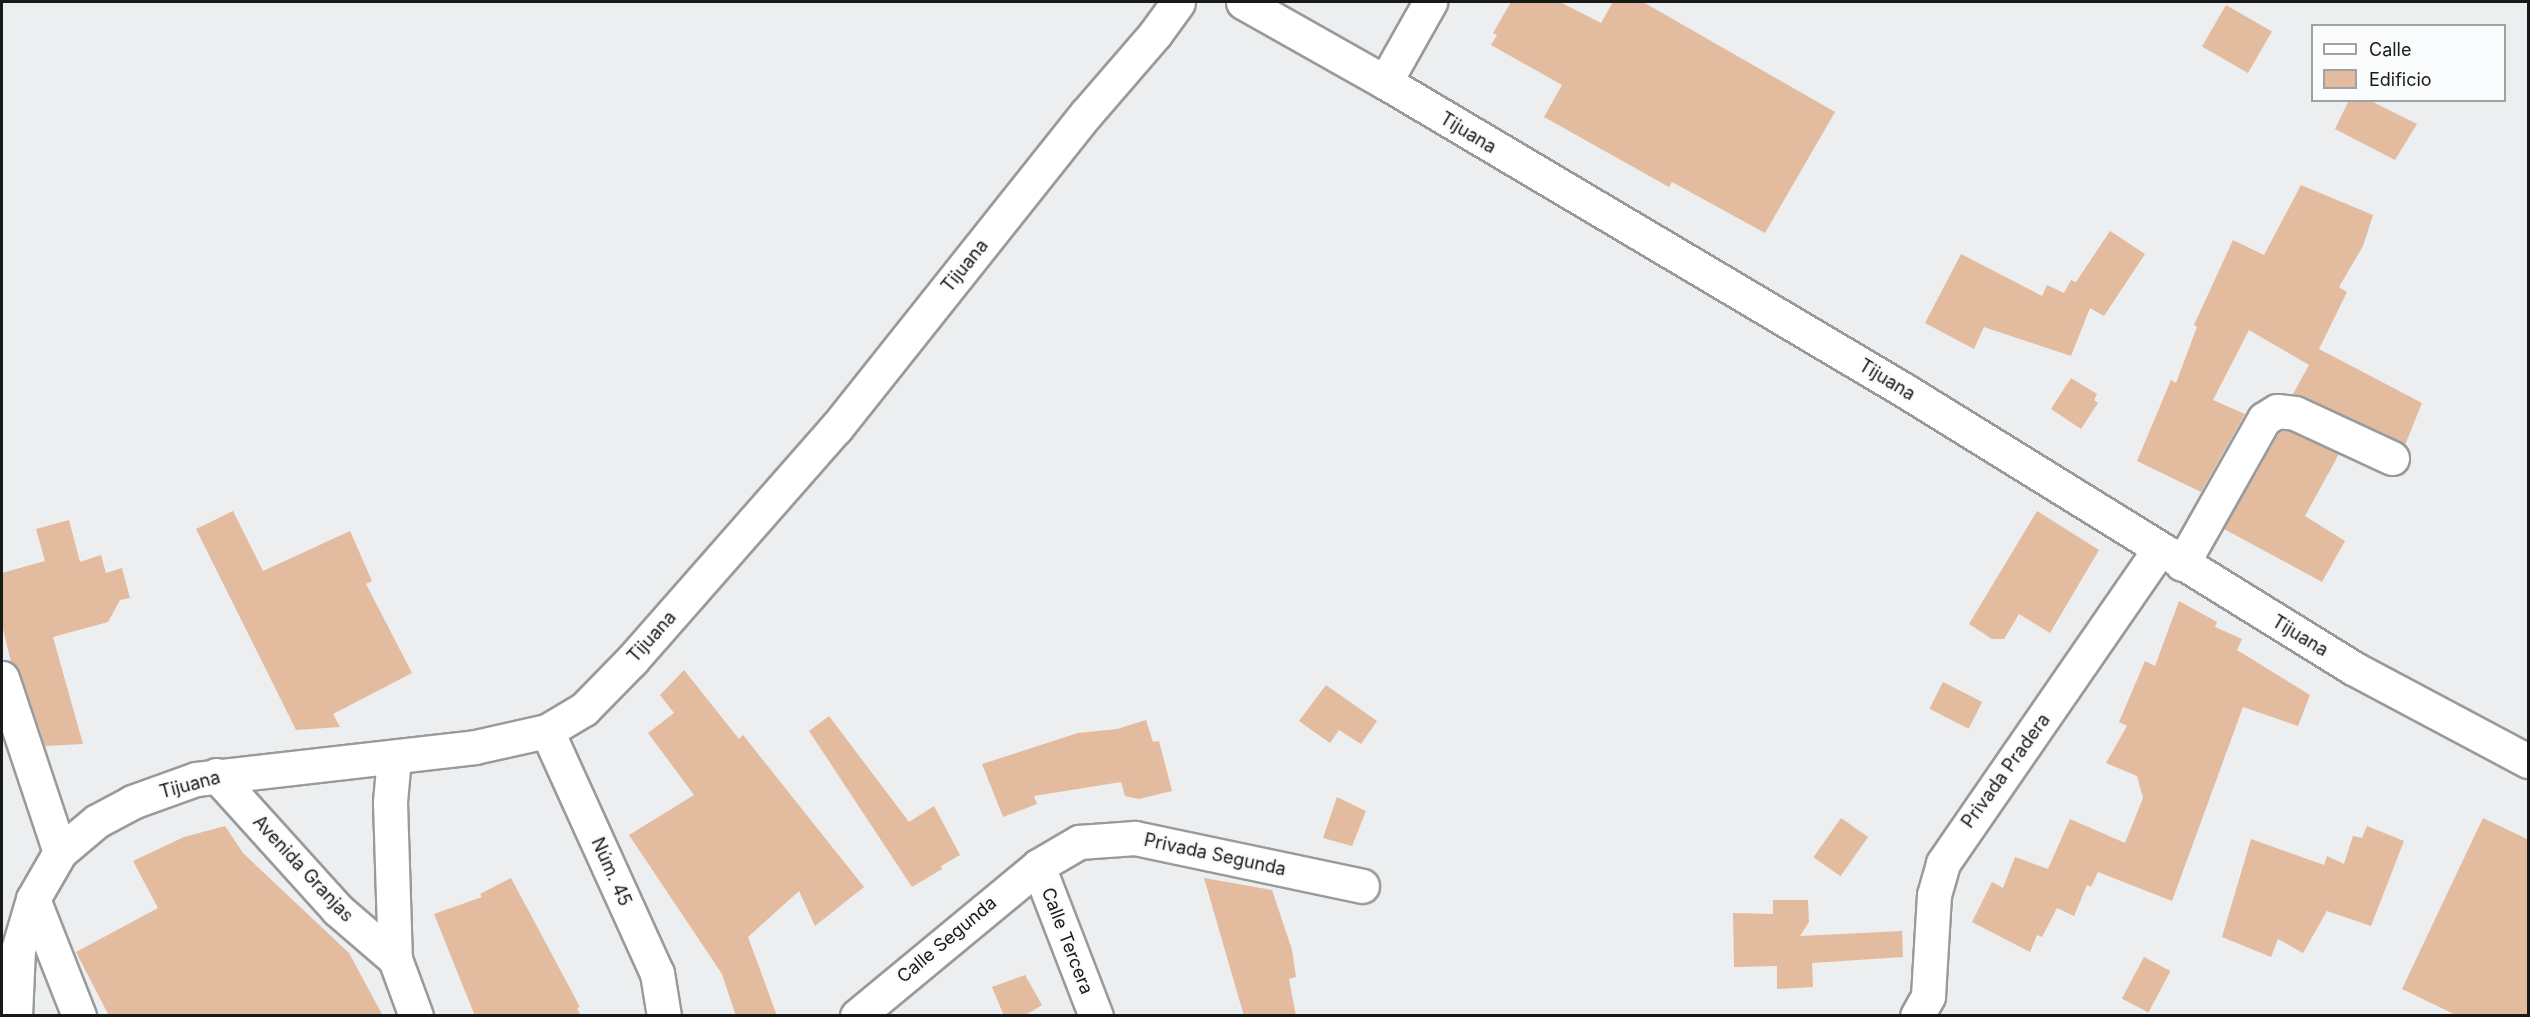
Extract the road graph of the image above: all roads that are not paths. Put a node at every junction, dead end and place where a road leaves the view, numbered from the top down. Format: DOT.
graph roads {
  1 [pos="1178,2"];
  2 [pos="1243,2"];
  3 [pos="1430,2"];
  4 [pos="1385,82"];
  5 [pos="2392,458"];
  6 [pos="2170,557"];
  7 [pos="2,678"];
  8 [pos="548,731"];
  9 [pos="394,757"];
  10 [pos="2529,761"];
  11 [pos="216,775"];
  12 [pos="60,852"];
  13 [pos="1038,866"];
  14 [pos="1362,886"];
  15 [pos="33,899"];
  16 [pos="395,959"];
  17 [pos="15,1016"];
  18 [pos="79,1016"];
  19 [pos="416,1016"];
  20 [pos="664,1016"];
  21 [pos="857,1016"];
  22 [pos="1096,1016"];
  23 [pos="1917,1016"];
  1 -- 8 [label="street, Tijuana"];
  2 -- 4 [label="street, Tijuana"];
  3 -- 4 [label="street"];
  4 -- 6 [label="street, Tijuana"];
  5 -- 6 [label="street, Privada Pradera"];
  6 -- 10 [label="street, Tijuana"];
  6 -- 23 [label="street, Privada Pradera"];
  7 -- 12 [label="street"];
  8 -- 9 [label="street, Tijuana"];
  8 -- 20 [label="street, Núm. 45"];
  9 -- 11 [label="street, Tijuana"];
  9 -- 16 [label="street, Avenida Granjas"];
  11 -- 12 [label="street, Tijuana"];
  11 -- 16 [label="street, Avenida Granjas"];
  12 -- 15 [label="street, Tijuana"];
  13 -- 14 [label="street, Privada Segunda"];
  13 -- 21 [label="street, Calle Segunda"];
  13 -- 22 [label="street, Calle Tercera"];
  15 -- 17 [label="street, Tijuana"];
  15 -- 18 [label="street"];
  16 -- 19 [label="street, Avenida Granjas"];
}
